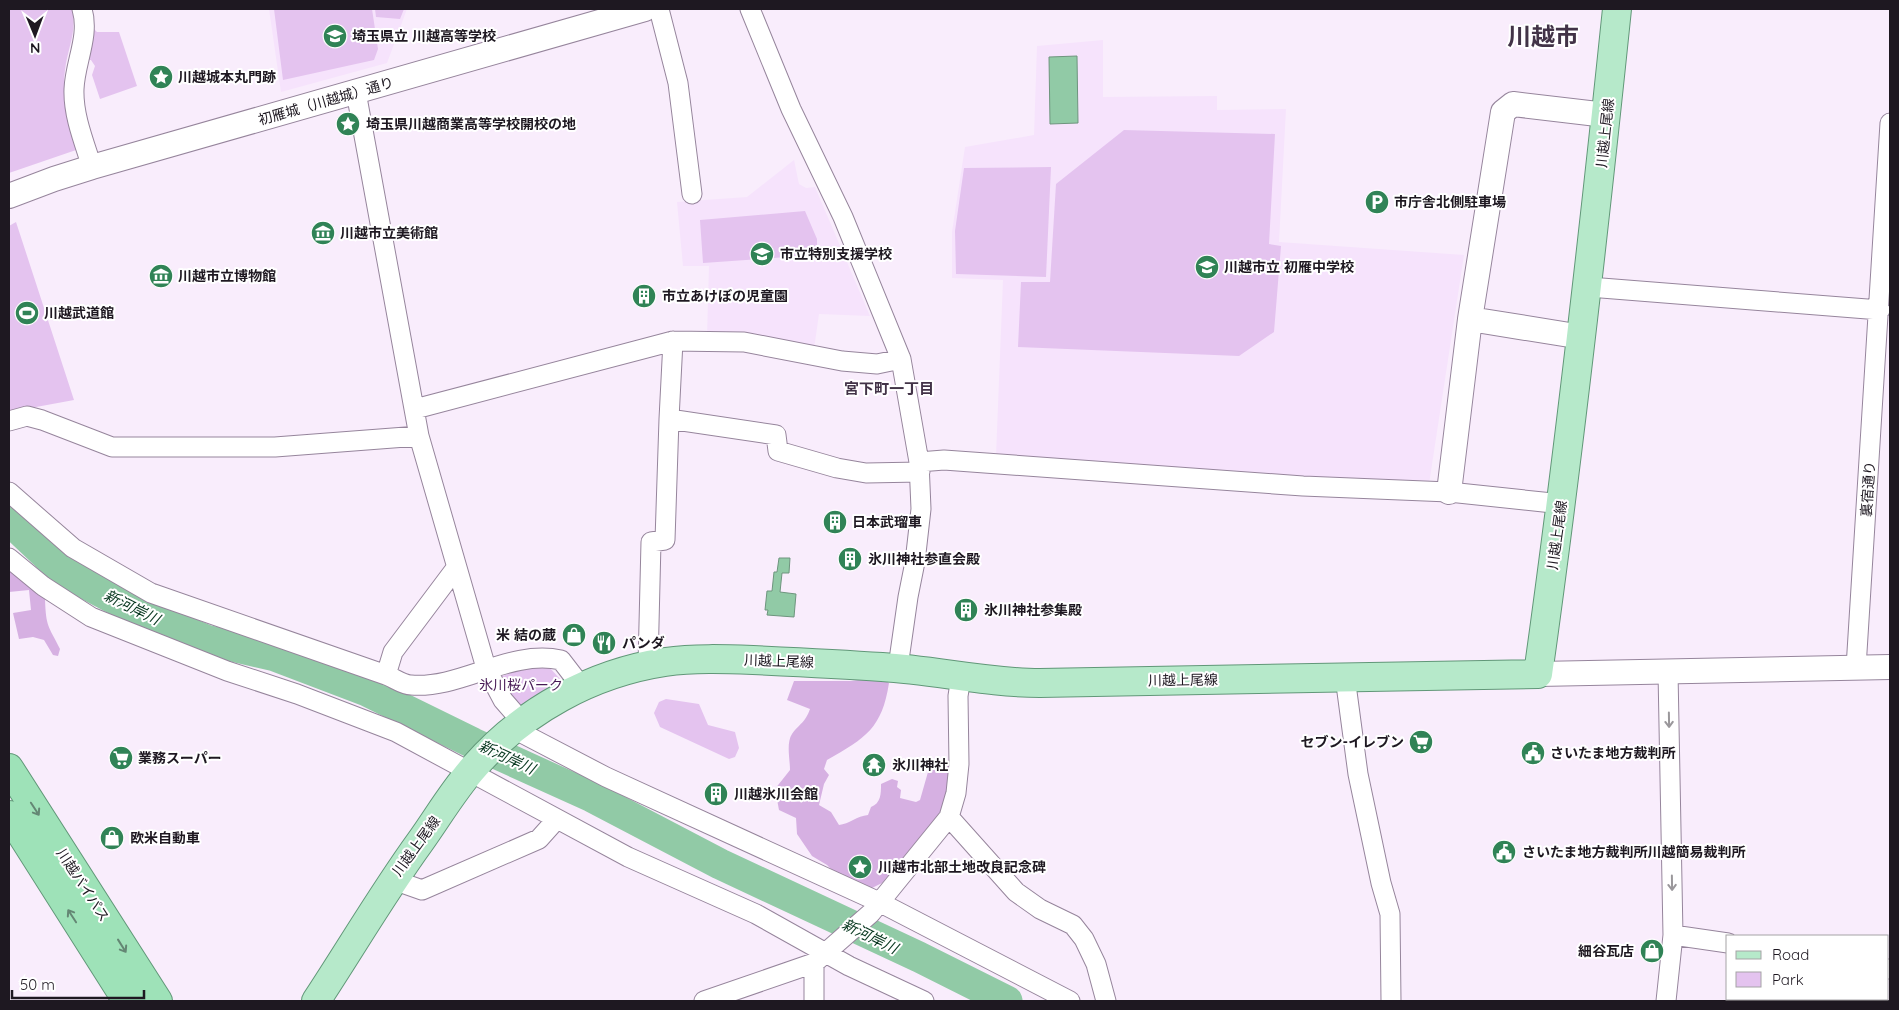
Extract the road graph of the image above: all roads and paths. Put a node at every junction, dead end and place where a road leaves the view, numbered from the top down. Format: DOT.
graph roads {
  1 [pos="82,9"];
  2 [pos="659,9"];
  3 [pos="750,9"];
  4 [pos="1617,9"];
  5 [pos="637,10"];
  6 [pos="356,92"];
  7 [pos="1606,114"];
  8 [pos="1890,123"];
  9 [pos="92,167"];
  10 [pos="692,194"];
  11 [pos="9,196"];
  12 [pos="1589,287"];
  13 [pos="1880,310"];
  14 [pos="1470,319"];
  15 [pos="1582,336"];
  16 [pos="673,341"];
  17 [pos="901,359"];
  18 [pos="415,409"];
  19 [pos="669,419"];
  20 [pos="9,421"];
  21 [pos="419,436"];
  22 [pos="920,467"];
  23 [pos="9,492"];
  24 [pos="1449,492"];
  25 [pos="1562,504"];
  26 [pos="9,558"];
  27 [pos="456,568"];
  28 [pos="648,665"];
  29 [pos="898,667"];
  30 [pos="486,668"];
  31 [pos="1856,668"];
  32 [pos="1890,668"];
  33 [pos="1668,672"];
  34 [pos="1538,674"];
  35 [pos="386,675"];
  36 [pos="961,677"];
  37 [pos="1345,677"];
  38 [pos="581,686"];
  39 [pos="514,729"];
  40 [pos="9,768"];
  41 [pos="472,769"];
  42 [pos="9,815"];
  43 [pos="950,817"];
  44 [pos="556,820"];
  45 [pos="394,876"];
  46 [pos="875,908"];
  47 [pos="1673,935"];
  48 [pos="1726,943"];
  49 [pos="827,952"];
  50 [pos="127,1001"];
  51 [pos="158,1001"];
  52 [pos="316,1001"];
  53 [pos="704,1001"];
  54 [pos="814,1001"];
  55 [pos="924,1001"];
  56 [pos="1070,1001"];
  57 [pos="1106,1001"];
  58 [pos="1391,1001"];
  59 [pos="1666,1001"];
  1 -- 9 [label="street"];
  2 -- 10 [label="street"];
  3 -- 17 [label="street"];
  4 -- 7 [label="main road, 川越上尾線"];
  5 -- 6 [label="street, 初雁城（川越城）通り"];
  6 -- 9 [label="street, 初雁城（川越城）通り"];
  6 -- 18 [label="street"];
  7 -- 12 [label="main road, 川越上尾線"];
  7 -- 14 [label="street"];
  8 -- 13 [label="street, 裏宿通り"];
  9 -- 11 [label="street, 初雁城（川越城）通り"];
  12 -- 13 [label="street"];
  12 -- 15 [label="main road, 川越上尾線"];
  13 -- 31 [label="street, 裏宿通り"];
  14 -- 15 [label="street"];
  14 -- 24 [label="street"];
  15 -- 25 [label="main road, 川越上尾線"];
  16 -- 17 [label="street"];
  16 -- 18 [label="street"];
  16 -- 19 [label="street"];
  17 -- 22 [label="street"];
  18 -- 21 [label="street"];
  19 -- 22 [label="street"];
  19 -- 28 [label="street"];
  20 -- 21 [label="street"];
  21 -- 27 [label="street"];
  22 -- 24 [label="street"];
  22 -- 29 [label="street"];
  23 -- 35 [label="street"];
  24 -- 25 [label="street"];
  25 -- 34 [label="main road, 川越上尾線"];
  26 -- 41 [label="street"];
  27 -- 30 [label="street"];
  27 -- 35 [label="street"];
  28 -- 29 [label="main road, 川越上尾線"];
  28 -- 38 [label="main road, 川越上尾線"];
  29 -- 36 [label="main road, 川越上尾線"];
  30 -- 35 [label="street"];
  30 -- 38 [label="street"];
  30 -- 39 [label="street"];
  31 -- 32 [label="street"];
  31 -- 33 [label="street"];
  33 -- 34 [label="street"];
  33 -- 47 [label="street, one-way"];
  34 -- 37 [label="main road, 川越上尾線"];
  36 -- 37 [label="main road, 川越上尾線"];
  36 -- 43 [label="street"];
  37 -- 58 [label="street"];
  38 -- 39 [label="main road, 川越上尾線"];
  39 -- 41 [label="main road, 川越上尾線"];
  39 -- 46 [label="street"];
  40 -- 51 [label="highway, 川越バイパス, one-way"];
  41 -- 44 [label="street"];
  41 -- 45 [label="main road, 川越上尾線"];
  50 -- 42 [label="highway, 川越バイパス, one-way"];
  43 -- 46 [label="street"];
  43 -- 57 [label="street"];
  44 -- 45 [label="street"];
  44 -- 49 [label="street"];
  45 -- 52 [label="main road, 川越上尾線"];
  46 -- 49 [label="street"];
  46 -- 56 [label="street"];
  47 -- 48 [label="street"];
  47 -- 59 [label="street"];
  49 -- 53 [label="street"];
  49 -- 54 [label="street"];
  49 -- 55 [label="street"];
}
